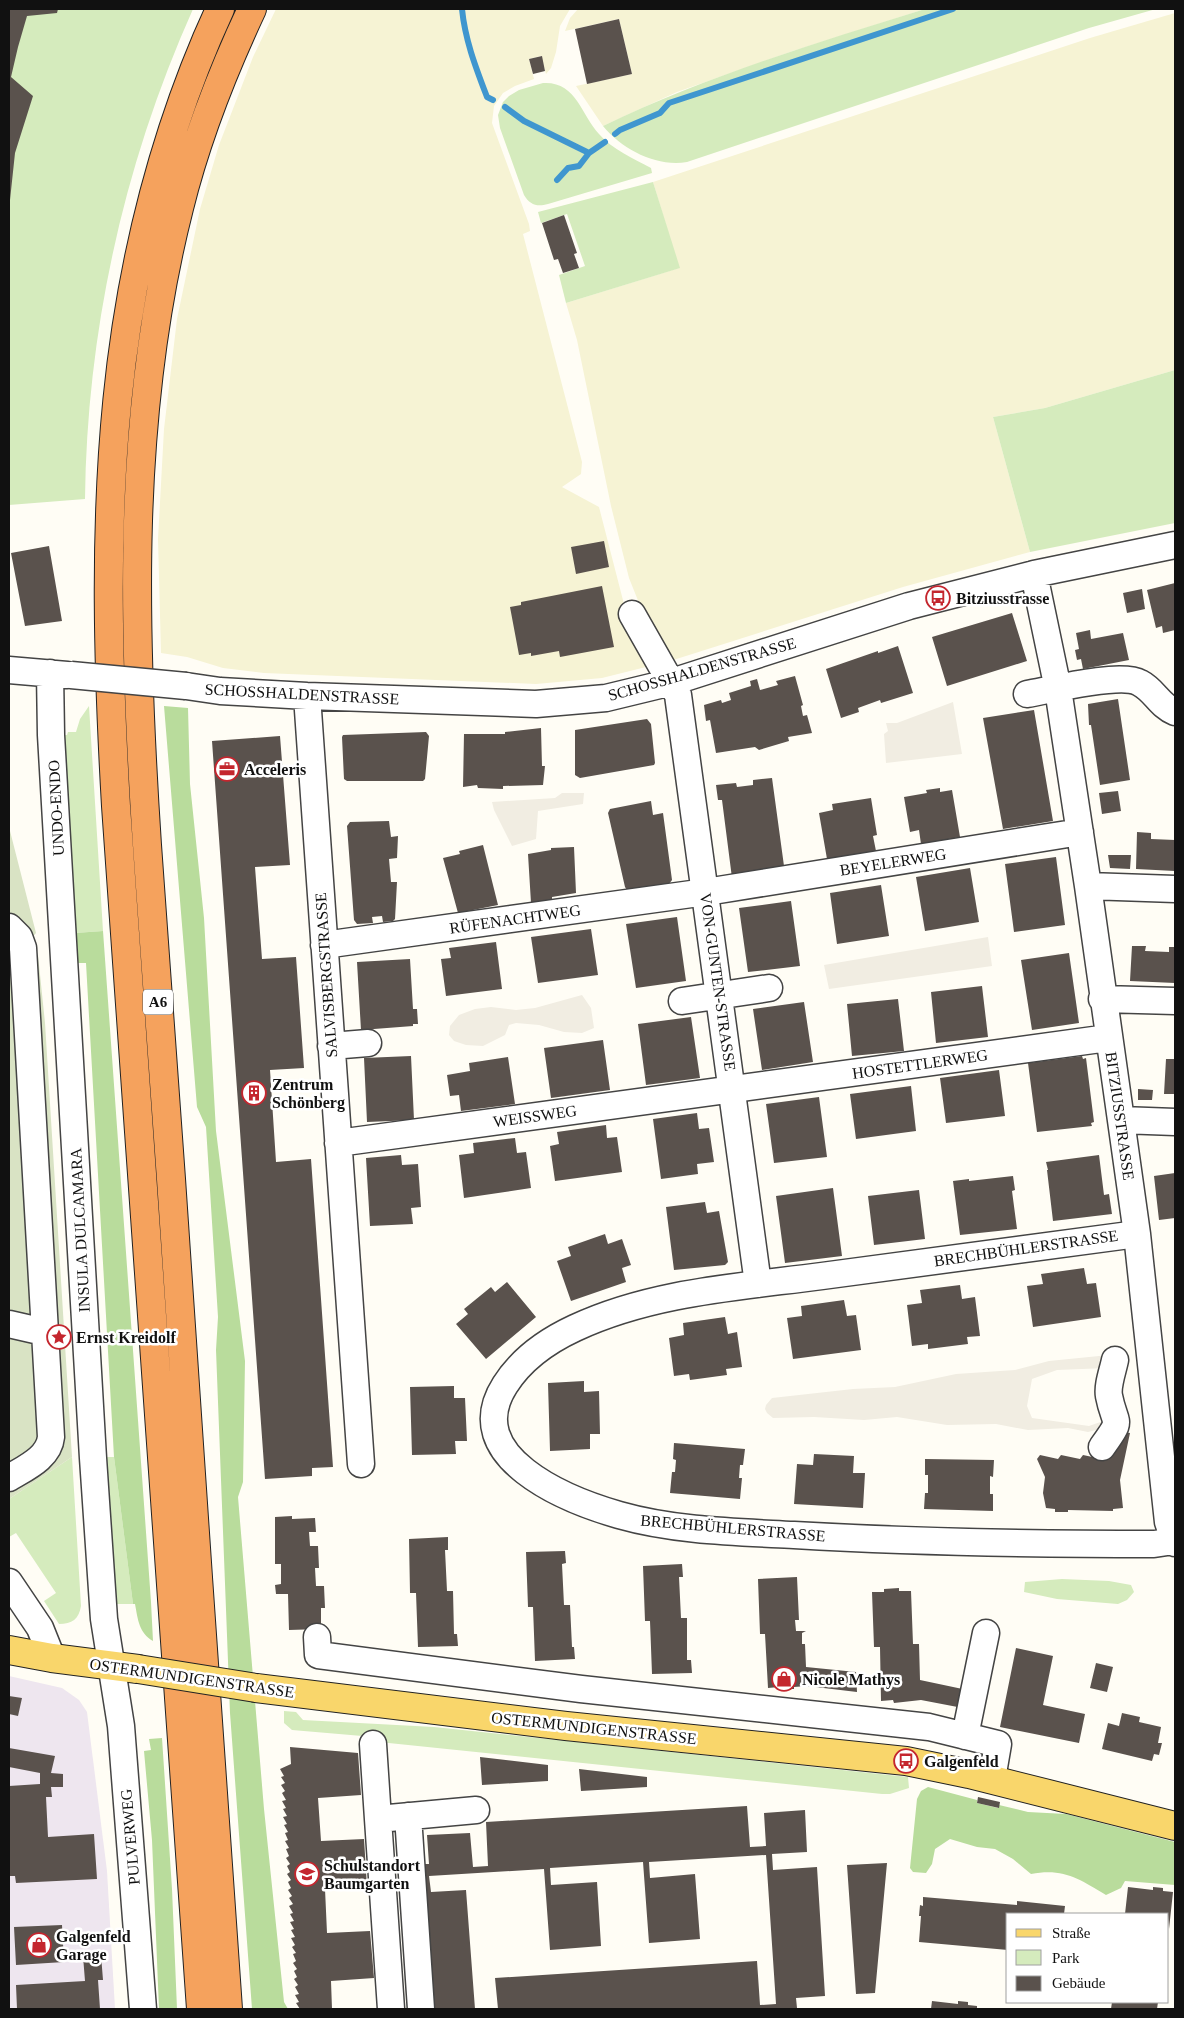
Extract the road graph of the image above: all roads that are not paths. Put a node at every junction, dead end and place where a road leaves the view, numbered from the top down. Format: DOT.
graph roads {
  1 [pos="220,9"];
  2 [pos="252,9"];
  3 [pos="1175,545"];
  4 [pos="1034,574"];
  5 [pos="632,614"];
  6 [pos="9,670"];
  7 [pos="60,674"];
  8 [pos="672,682"];
  9 [pos="1058,689"];
  10 [pos="1027,694"];
  11 [pos="306,696"];
  12 [pos="1175,712"];
  13 [pos="1080,832"];
  14 [pos="1088,886"];
  15 [pos="1175,889"];
  16 [pos="706,892"];
  17 [pos="9,927"];
  18 [pos="64,943"];
  19 [pos="324,945"];
  20 [pos="769,988"];
  21 [pos="720,996"];
  22 [pos="1102,999"];
  23 [pos="682,1001"];
  24 [pos="1175,1001"];
  25 [pos="1108,1038"];
  26 [pos="368,1043"];
  27 [pos="331,1046"];
  28 [pos="19,1047"];
  29 [pos="732,1090"];
  30 [pos="1120,1120"];
  31 [pos="1175,1122"];
  32 [pos="338,1143"];
  33 [pos="1137,1234"];
  34 [pos="758,1284"];
  35 [pos="9,1324"];
  36 [pos="44,1332"];
  37 [pos="1150,1352"];
  38 [pos="1102,1447"];
  39 [pos="361,1464"];
  40 [pos="9,1478"];
  41 [pos="1175,1542"];
  42 [pos="9,1582"];
  43 [pos="986,1632"];
  44 [pos="317,1637"];
  45 [pos="9,1650"];
  46 [pos="52,1658"];
  47 [pos="111,1666"];
  48 [pos="964,1736"];
  49 [pos="373,1744"];
  50 [pos="992,1779"];
  51 [pos="476,1810"];
  52 [pos="408,1816"];
  53 [pos="378,1819"];
  54 [pos="1175,1826"];
  55 [pos="143,2009"];
  56 [pos="201,2009"];
  57 [pos="228,2009"];
  58 [pos="390,2009"];
  59 [pos="421,2009"];
  1 -- 56 [label="highway, A6"];
  2 -- 57 [label="highway, A6"];
  3 -- 4 [label="street, SCHOSSHALDENSTRASSE"];
  4 -- 8 [label="street, SCHOSSHALDENSTRASSE"];
  4 -- 9 [label="street, BITZIUSSTRASSE"];
  5 -- 8 [label="street, VON-GUNTEN-STRASSE"];
  6 -- 7 [label="street, SCHOSSHALDENSTRASSE"];
  7 -- 11 [label="street, SCHOSSHALDENSTRASSE, bridge"];
  7 -- 18 [label="street, UNDO-ENDO"];
  8 -- 11 [label="street, SCHOSSHALDENSTRASSE"];
  8 -- 16 [label="street, VON-GUNTEN-STRASSE"];
  9 -- 10 [label="street"];
  9 -- 12 [label="street"];
  9 -- 13 [label="street, BITZIUSSTRASSE"];
  11 -- 19 [label="street, SALVISBERGSTRASSE"];
  13 -- 14 [label="street, BITZIUSSTRASSE"];
  13 -- 16 [label="street, BEYELERWEG"];
  14 -- 15 [label="street"];
  14 -- 22 [label="street, BITZIUSSTRASSE"];
  16 -- 19 [label="street, RÜFENACHTWEG"];
  16 -- 21 [label="street, VON-GUNTEN-STRASSE"];
  17 -- 28 [label="street"];
  18 -- 47 [label="street, INSULA DULCAMARA"];
  19 -- 27 [label="street, SALVISBERGSTRASSE"];
  20 -- 21 [label="street"];
  21 -- 23 [label="street"];
  21 -- 29 [label="street, VON-GUNTEN-STRASSE"];
  22 -- 24 [label="street"];
  22 -- 25 [label="street, BITZIUSSTRASSE"];
  25 -- 29 [label="street, HOSTETTLERWEG"];
  25 -- 30 [label="street, BITZIUSSTRASSE"];
  26 -- 27 [label="street"];
  27 -- 32 [label="street, SALVISBERGSTRASSE"];
  28 -- 36 [label="street"];
  29 -- 32 [label="street, WEISSWEG"];
  29 -- 34 [label="street, VON-GUNTEN-STRASSE"];
  30 -- 31 [label="street"];
  30 -- 33 [label="street, BITZIUSSTRASSE"];
  32 -- 39 [label="street, SALVISBERGSTRASSE"];
  33 -- 34 [label="street, BRECHBÜHLERSTRASSE"];
  33 -- 37 [label="street, BITZIUSSTRASSE"];
  34 -- 41 [label="street, BRECHBÜHLERSTRASSE"];
  35 -- 36 [label="street"];
  36 -- 40 [label="street"];
  37 -- 38 [label="street"];
  37 -- 41 [label="street, BITZIUSSTRASSE"];
  42 -- 46 [label="street"];
  43 -- 48 [label="street"];
  44 -- 48 [label="street"];
  45 -- 46 [label="main road, OSTERMUNDIGENSTRASSE"];
  46 -- 47 [label="main road, OSTERMUNDIGENSTRASSE"];
  47 -- 50 [label="main road, OSTERMUNDIGENSTRASSE, bridge"];
  47 -- 55 [label="street, PULVERWEG"];
  48 -- 50 [label="street"];
  49 -- 53 [label="street"];
  50 -- 54 [label="main road, OSTERMUNDIGENSTRASSE"];
  51 -- 52 [label="street"];
  52 -- 53 [label="street"];
  52 -- 59 [label="street"];
  53 -- 58 [label="street"];
}
